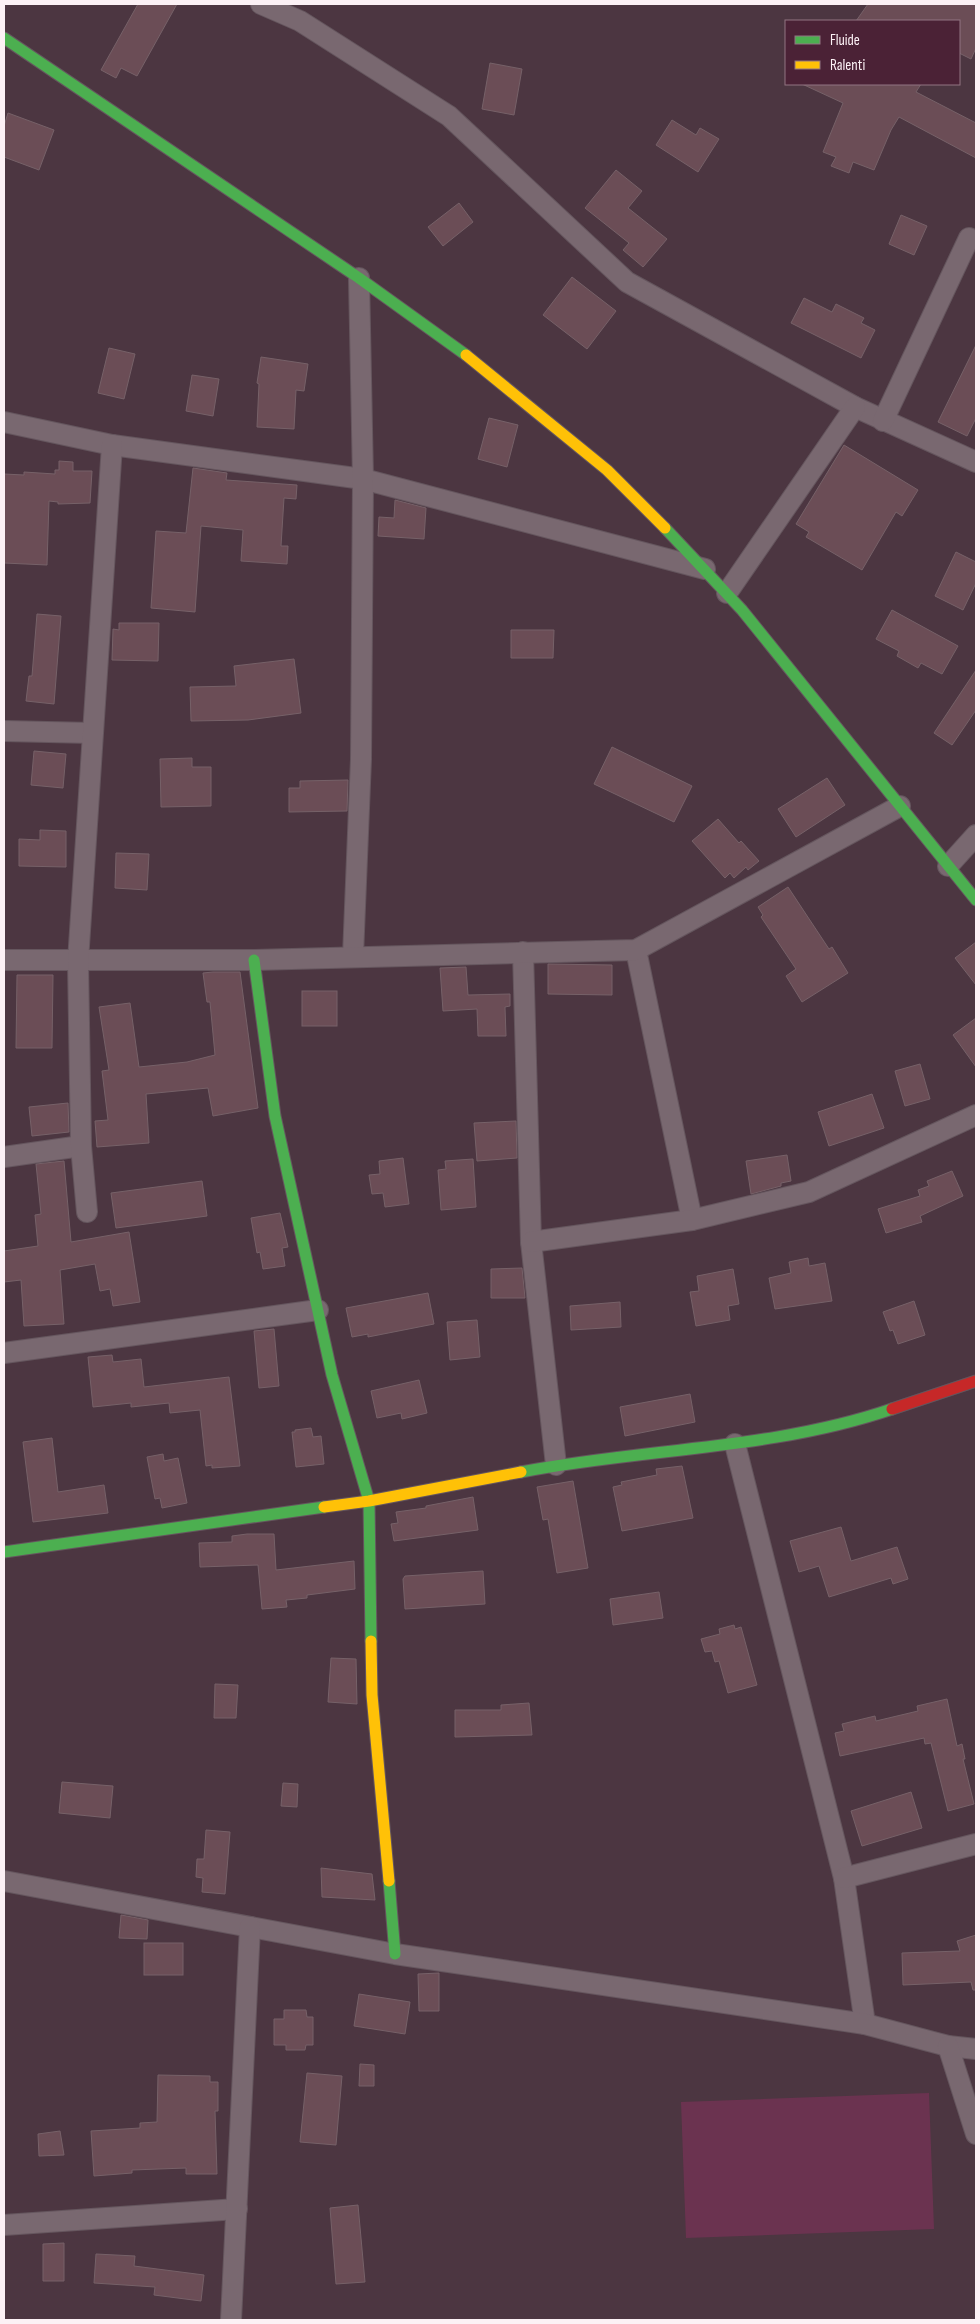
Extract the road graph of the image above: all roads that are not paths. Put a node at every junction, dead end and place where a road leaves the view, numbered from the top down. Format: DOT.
graph roads {
  1 [pos="261,4"];
  2 [pos="4,38"];
  3 [pos="968,238"];
  4 [pos="358,278"];
  5 [pos="855,408"];
  6 [pos="883,421"];
  7 [pos="4,422"];
  8 [pos="112,445"];
  9 [pos="976,462"];
  10 [pos="363,479"];
  11 [pos="705,569"];
  12 [pos="727,593"];
  13 [pos="4,732"];
  14 [pos="92,733"];
  15 [pos="900,806"];
  16 [pos="976,835"];
  17 [pos="948,866"];
  18 [pos="976,900"];
  19 [pos="636,950"];
  20 [pos="523,952"];
  21 [pos="353,956"];
  22 [pos="4,960"];
  23 [pos="254,960"];
  24 [pos="78,961"];
  25 [pos="976,1115"];
  26 [pos="81,1146"];
  27 [pos="4,1156"];
  28 [pos="87,1212"];
  29 [pos="692,1220"];
  30 [pos="531,1242"];
  31 [pos="318,1310"];
  32 [pos="4,1353"];
  33 [pos="976,1381"];
  34 [pos="735,1444"];
  35 [pos="556,1466"];
  36 [pos="369,1501"];
  37 [pos="4,1552"];
  38 [pos="976,1844"];
  39 [pos="844,1878"];
  40 [pos="4,1881"];
  41 [pos="250,1927"];
  42 [pos="396,1954"];
  43 [pos="865,2024"];
  44 [pos="948,2046"];
  45 [pos="976,2049"];
  46 [pos="976,2134"];
  47 [pos="238,2209"];
  48 [pos="4,2225"];
  49 [pos="231,2320"];
  1 -- 5 [label="street"];
  2 -- 4 [label="street"];
  3 -- 6 [label="street"];
  4 -- 10 [label="street"];
  4 -- 11 [label="street"];
  5 -- 6 [label="street"];
  5 -- 12 [label="street"];
  6 -- 9 [label="street"];
  7 -- 8 [label="street"];
  8 -- 10 [label="street"];
  8 -- 14 [label="street"];
  10 -- 11 [label="street"];
  10 -- 21 [label="street"];
  11 -- 12 [label="street"];
  12 -- 15 [label="street"];
  13 -- 14 [label="street"];
  14 -- 24 [label="street"];
  15 -- 17 [label="street"];
  15 -- 19 [label="street"];
  16 -- 17 [label="street"];
  17 -- 18 [label="street"];
  19 -- 20 [label="street"];
  19 -- 29 [label="street"];
  20 -- 21 [label="street"];
  20 -- 30 [label="street"];
  21 -- 23 [label="street"];
  22 -- 24 [label="street"];
  23 -- 24 [label="street"];
  23 -- 31 [label="street"];
  24 -- 26 [label="street"];
  25 -- 29 [label="street"];
  26 -- 27 [label="street"];
  26 -- 28 [label="street"];
  29 -- 30 [label="street"];
  30 -- 35 [label="street"];
  31 -- 32 [label="street"];
  31 -- 36 [label="street"];
  33 -- 34 [label="street"];
  34 -- 35 [label="street"];
  34 -- 39 [label="street"];
  35 -- 36 [label="street"];
  36 -- 37 [label="street"];
  36 -- 42 [label="street"];
  38 -- 39 [label="street"];
  39 -- 43 [label="street"];
  40 -- 41 [label="street"];
  41 -- 42 [label="street"];
  41 -- 47 [label="street"];
  42 -- 43 [label="street"];
  43 -- 44 [label="street"];
  44 -- 45 [label="street"];
  44 -- 46 [label="street"];
  47 -- 48 [label="street"];
  47 -- 49 [label="street"];
}
